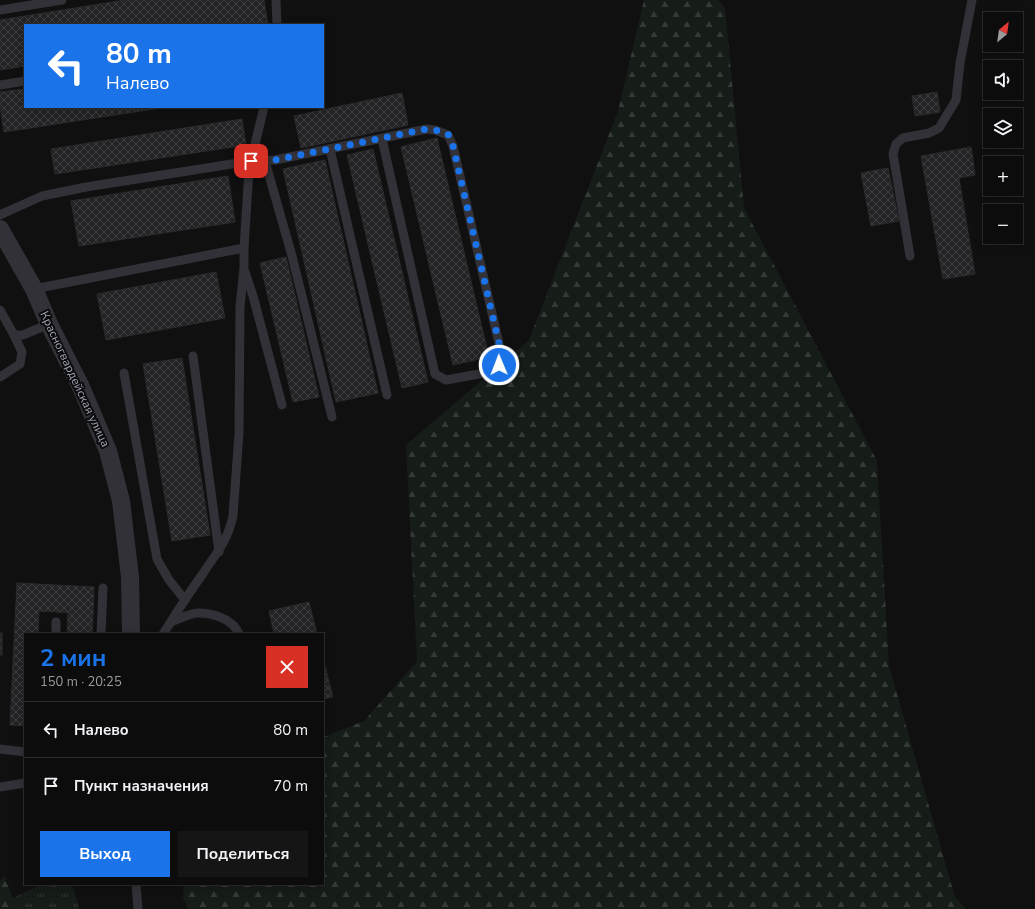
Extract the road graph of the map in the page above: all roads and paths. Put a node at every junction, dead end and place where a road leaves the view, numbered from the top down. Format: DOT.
graph roads {
  1 [pos="62,0"];
  2 [pos="276,0"];
  3 [pos="972,0"];
  4 [pos="0,10"];
  5 [pos="277,24"];
  6 [pos="24,81"];
  7 [pos="0,85"];
  8 [pos="264,108"];
  9 [pos="382,139"];
  10 [pos="330,149"];
  11 [pos="251,161"];
  12 [pos="265,161"];
  13 [pos="0,215"];
  14 [pos="0,229"];
  15 [pos="244,248"];
  16 [pos="910,256"];
  17 [pos="244,268"];
  18 [pos="34,290"];
  19 [pos="0,310"];
  20 [pos="49,324"];
  21 [pos="14,335"];
  22 [pos="193,356"];
  23 [pos="124,373"];
  24 [pos="0,377"];
  25 [pos="387,396"];
  26 [pos="282,405"];
  27 [pos="332,417"];
  28 [pos="219,552"];
  29 [pos="103,588"];
  30 [pos="185,600"];
  31 [pos="56,622"];
  32 [pos="171,622"];
  33 [pos="56,633"];
  34 [pos="101,633"];
  35 [pos="131,633"];
  36 [pos="164,633"];
  37 [pos="239,633"];
  38 [pos="0,749"];
  39 [pos="24,752"];
  40 [pos="24,783"];
  41 [pos="1,787"];
  42 [pos="136,885"];
  43 [pos="138,909"];
  1 -- 4 [label="lane"];
  2 -- 5 [label="lane"];
  3 -- 16 [label="lane"];
  6 -- 7 [label="lane"];
  8 -- 11 [label="lane"];
  9 -- 9 [label="lane"];
  9 -- 10 [label="lane"];
  10 -- 12 [label="lane"];
  10 -- 25 [label="lane"];
  11 -- 12 [label="lane"];
  11 -- 13 [label="lane"];
  11 -- 15 [label="lane"];
  12 -- 27 [label="lane"];
  14 -- 18 [label="street, Красногвардейская улица"];
  15 -- 17 [label="lane"];
  15 -- 18 [label="lane"];
  17 -- 26 [label="lane"];
  17 -- 28 [label="lane"];
  18 -- 20 [label="street, Красногвардейская улица"];
  19 -- 21 [label="lane"];
  20 -- 21 [label="lane"];
  20 -- 35 [label="street, Красногвардейская улица"];
  21 -- 24 [label="lane"];
  22 -- 28 [label="lane"];
  23 -- 30 [label="lane"];
  28 -- 30 [label="lane"];
  29 -- 34 [label="lane"];
  30 -- 32 [label="lane"];
  31 -- 33 [label="lane"];
  32 -- 36 [label="lane"];
  32 -- 37 [label="lane"];
  38 -- 39 [label="lane"];
  40 -- 41 [label="lane"];
  42 -- 43 [label="lane"];
}
